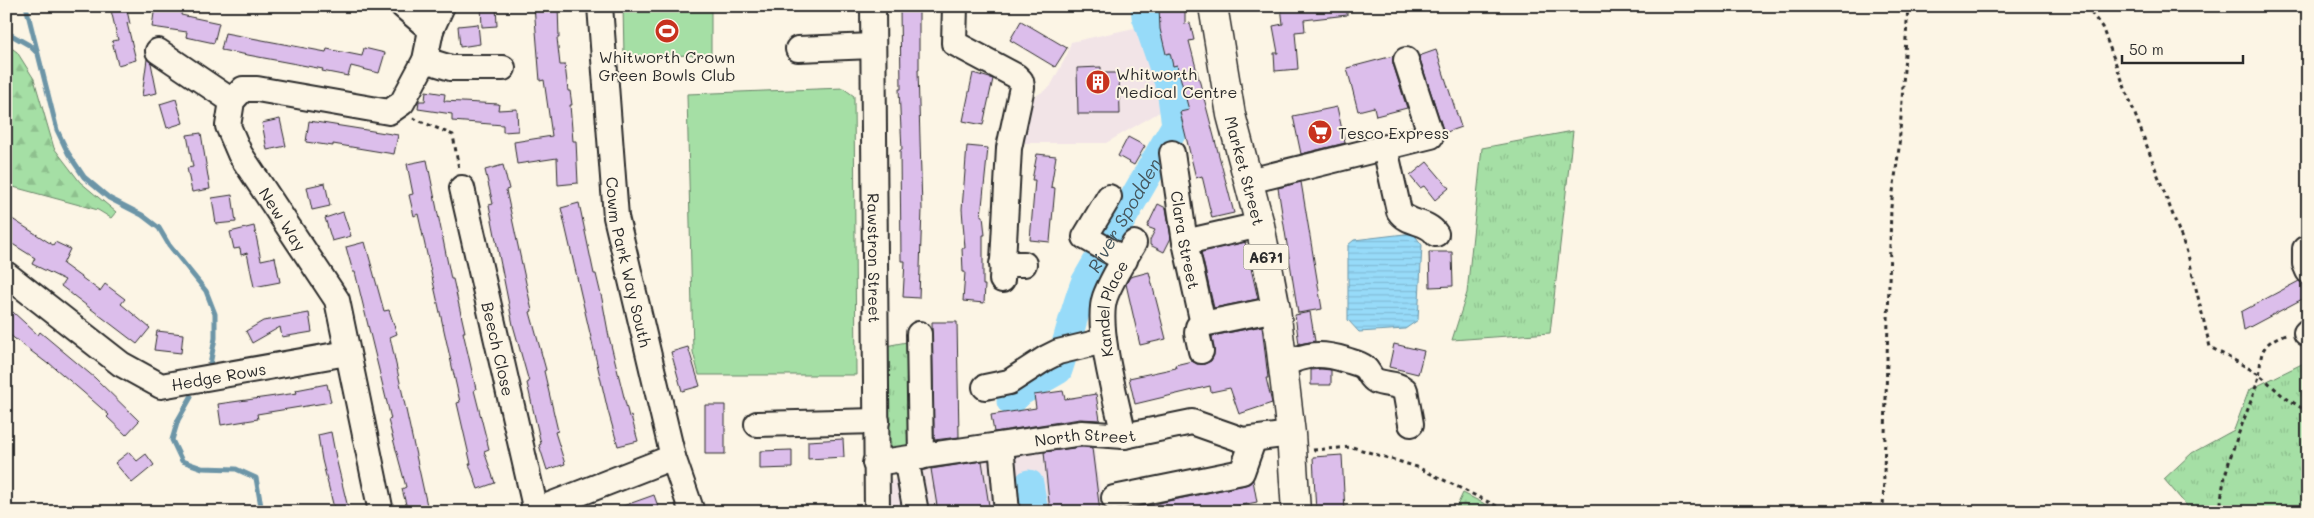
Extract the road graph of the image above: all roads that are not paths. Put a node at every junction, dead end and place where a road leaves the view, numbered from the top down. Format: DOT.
graph roads {
  1 [pos="403,6"];
  2 [pos="442,6"];
  3 [pos="600,6"];
  4 [pos="873,6"];
  5 [pos="955,6"];
  6 [pos="1213,6"];
  7 [pos="431,30"];
  8 [pos="873,46"];
  9 [pos="798,49"];
  10 [pos="158,51"];
  11 [pos="424,60"];
  12 [pos="1406,60"];
  13 [pos="503,68"];
  14 [pos="232,101"];
  15 [pos="1385,148"];
  16 [pos="1172,153"];
  17 [pos="1249,181"];
  18 [pos="462,188"];
  19 [pos="1109,197"];
  20 [pos="1260,225"];
  21 [pos="1436,234"];
  22 [pos="1185,242"];
  23 [pos="1009,269"];
  24 [pos="6,274"];
  25 [pos="1276,309"];
  26 [pos="1203,324"];
  27 [pos="919,334"];
  28 [pos="1104,341"];
  29 [pos="1201,350"];
  30 [pos="348,353"];
  31 [pos="1283,364"];
  32 [pos="985,387"];
  33 [pos="876,421"];
  34 [pos="757,424"];
  35 [pos="1411,424"];
  36 [pos="1124,436"];
  37 [pos="1253,440"];
  38 [pos="1291,443"];
  39 [pos="1001,445"];
  40 [pos="673,457"];
  41 [pos="914,458"];
  42 [pos="875,463"];
  43 [pos="1114,498"];
  44 [pos="534,511"];
  45 [pos="381,512"];
  46 [pos="692,512"];
  47 [pos="877,512"];
  48 [pos="916,512"];
  49 [pos="1007,512"];
  50 [pos="1296,512"];
  1 -- 7 [label="street"];
  2 -- 7 [label="street"];
  3 -- 40 [label="street, Cowm Park Way South"];
  4 -- 8 [label="street, Rawstron Street"];
  5 -- 23 [label="street"];
  6 -- 17 [label="main road, Market Street / A671"];
  7 -- 11 [label="street"];
  8 -- 9 [label="street"];
  8 -- 33 [label="street, Rawstron Street"];
  10 -- 14 [label="street"];
  11 -- 13 [label="street"];
  11 -- 14 [label="street"];
  12 -- 15 [label="street"];
  14 -- 30 [label="street, New Way"];
  15 -- 17 [label="street"];
  15 -- 21 [label="street"];
  16 -- 22 [label="street, Clara Street"];
  17 -- 20 [label="main road, Market Street / A671"];
  18 -- 44 [label="street, Beech Close"];
  19 -- 28 [label="street, Kandel Place"];
  20 -- 22 [label="street"];
  20 -- 25 [label="main road, Market Street / A671"];
  22 -- 26 [label="street, Clara Street"];
  24 -- 30 [label="street, Hedge Rows"];
  25 -- 26 [label="street"];
  25 -- 31 [label="main road, Market Street / A671"];
  26 -- 29 [label="street"];
  27 -- 41 [label="street"];
  28 -- 32 [label="street"];
  28 -- 36 [label="street, Kandel Place"];
  30 -- 45 [label="street, New Way"];
  31 -- 35 [label="street"];
  31 -- 38 [label="main road, Market Street / A671"];
  33 -- 34 [label="street"];
  33 -- 42 [label="street, Rawstron Street"];
  36 -- 37 [label="street, North Street"];
  36 -- 39 [label="street, North Street"];
  37 -- 38 [label="street, North Street"];
  37 -- 43 [label="street"];
  38 -- 50 [label="main road, Market Street / A671"];
  39 -- 41 [label="street, North Street"];
  39 -- 49 [label="street"];
  40 -- 44 [label="street"];
  40 -- 46 [label="street, Cowm Park Way South"];
  41 -- 42 [label="street, North Street"];
  41 -- 48 [label="street"];
  42 -- 47 [label="street, Rawstron Street"];
}
